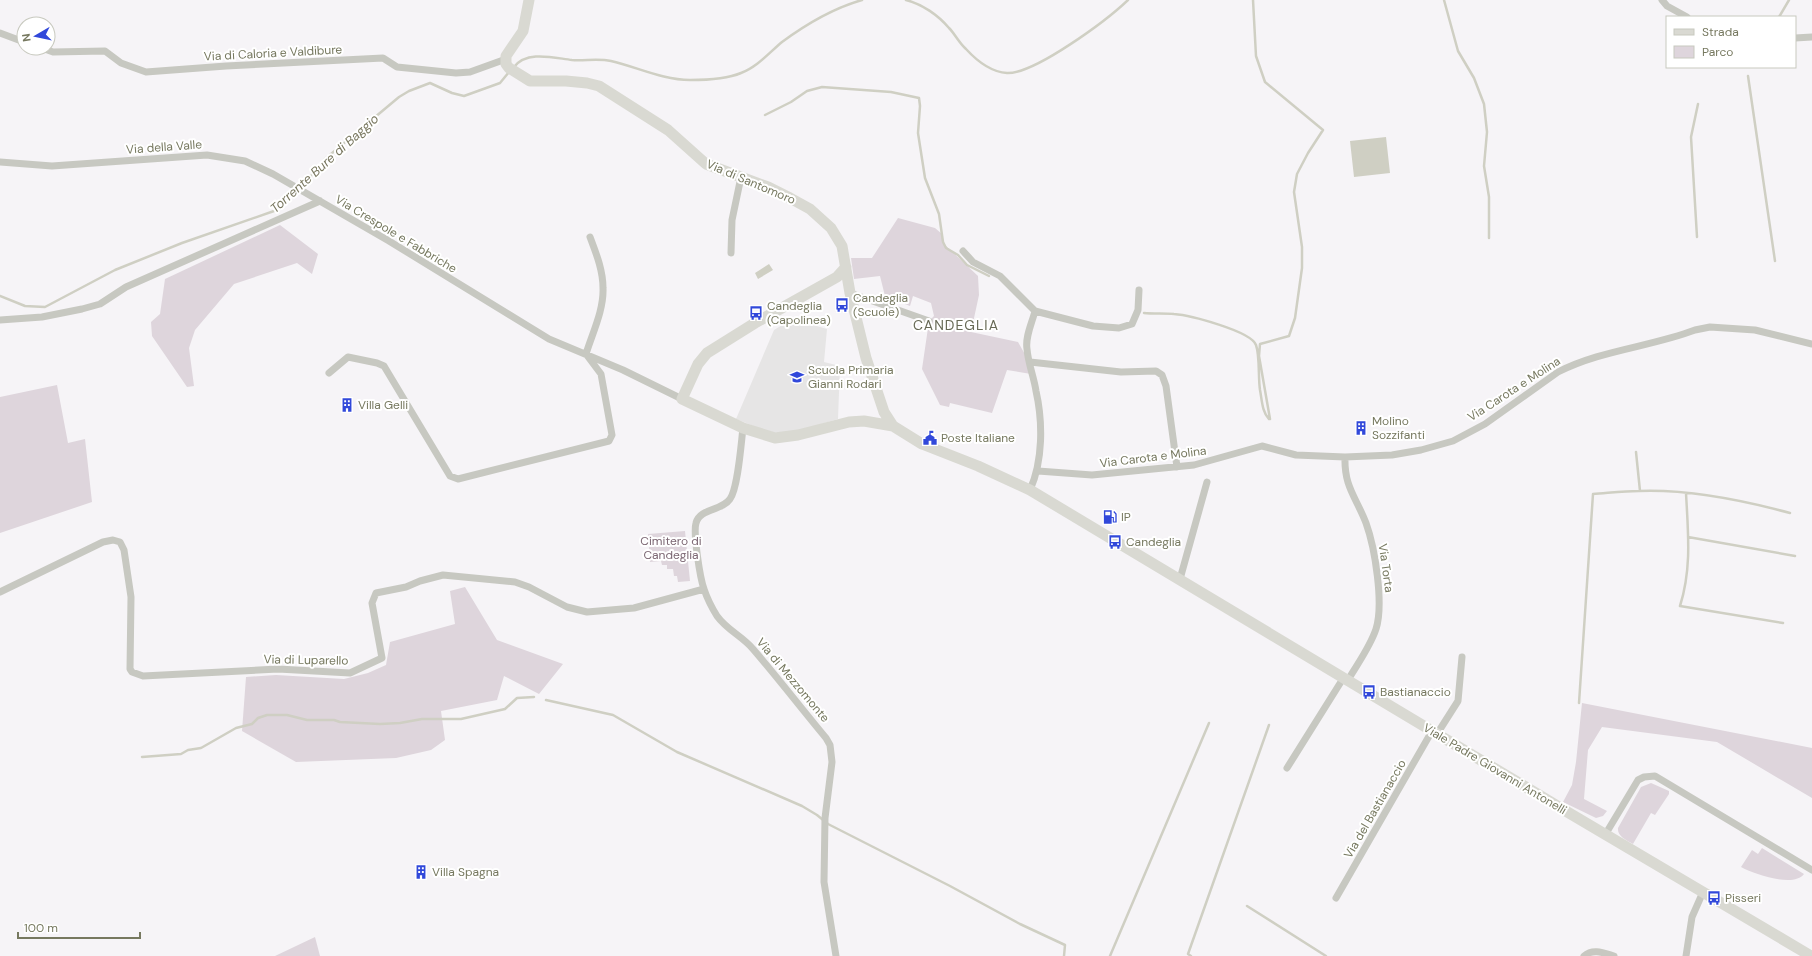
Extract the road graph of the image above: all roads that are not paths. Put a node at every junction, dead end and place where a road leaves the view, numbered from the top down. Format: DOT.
graph roads {
  1 [pos="529,0"];
  2 [pos="1662,0"];
  3 [pos="1685,16"];
  4 [pos="0,33"];
  5 [pos="1812,37"];
  6 [pos="1796,38"];
  7 [pos="16,39"];
  8 [pos="56,52"];
  9 [pos="511,68"];
  10 [pos="0,162"];
  11 [pos="741,177"];
  12 [pos="320,201"];
  13 [pos="590,236"];
  14 [pos="962,251"];
  15 [pos="731,253"];
  16 [pos="846,267"];
  17 [pos="837,277"];
  18 [pos="849,288"];
  19 [pos="1138,290"];
  20 [pos="1035,311"];
  21 [pos="0,320"];
  22 [pos="929,321"];
  23 [pos="1812,344"];
  24 [pos="586,354"];
  25 [pos="1030,362"];
  26 [pos="329,373"];
  27 [pos="682,398"];
  28 [pos="893,426"];
  29 [pos="743,428"];
  30 [pos="1345,457"];
  31 [pos="1177,467"];
  32 [pos="1038,471"];
  33 [pos="1207,482"];
  34 [pos="1030,490"];
  35 [pos="1180,579"];
  36 [pos="704,589"];
  37 [pos="0,592"];
  38 [pos="1462,656"];
  39 [pos="1346,678"];
  40 [pos="1434,733"];
  41 [pos="1287,768"];
  42 [pos="1605,835"];
  43 [pos="1812,870"];
  44 [pos="1703,892"];
  45 [pos="1336,898"];
  46 [pos="836,956"];
  47 [pos="1584,956"];
  48 [pos="1614,956"];
  49 [pos="1686,956"];
  50 [pos="1811,956"];
  1 -- 9 [label="main road"];
  2 -- 3 [label="street"];
  4 -- 7 [label="street"];
  5 -- 6 [label="street"];
  8 -- 9 [label="street, Via di Caloria e Valdibure"];
  9 -- 11 [label="main road, Via di Santomoro"];
  10 -- 12 [label="street, Via della Valle"];
  11 -- 15 [label="street"];
  11 -- 16 [label="main road, Via di Santomoro"];
  12 -- 21 [label="street, Via Crespole e Fabbriche"];
  12 -- 24 [label="street, Via Crespole e Fabbriche"];
  13 -- 24 [label="street"];
  14 -- 20 [label="street"];
  16 -- 17 [label="main road"];
  16 -- 18 [label="main road, Via di Santomoro"];
  17 -- 18 [label="main road"];
  17 -- 27 [label="main road"];
  18 -- 22 [label="street"];
  18 -- 28 [label="main road, Via di Santomoro"];
  19 -- 20 [label="street"];
  20 -- 25 [label="street"];
  23 -- 30 [label="street, Via Carota e Molina"];
  24 -- 26 [label="street"];
  24 -- 27 [label="street, Via Crespole e Fabbriche"];
  25 -- 31 [label="street"];
  25 -- 32 [label="street"];
  27 -- 29 [label="main road"];
  28 -- 29 [label="main road"];
  28 -- 34 [label="main road, Viale Padre Giovanni Antonelli"];
  29 -- 36 [label="street, Via di Mezzomonte"];
  30 -- 31 [label="street, Via Carota e Molina"];
  30 -- 39 [label="street, Via Torta"];
  31 -- 32 [label="street, Via Carota e Molina"];
  32 -- 34 [label="street"];
  33 -- 35 [label="street"];
  34 -- 35 [label="main road, Viale Padre Giovanni Antonelli"];
  35 -- 39 [label="main road, Viale Padre Giovanni Antonelli"];
  36 -- 37 [label="street, Via di Luparello"];
  36 -- 46 [label="street, Via di Mezzomonte"];
  38 -- 40 [label="street, Via del Bastianaccio"];
  39 -- 40 [label="main road, Viale Padre Giovanni Antonelli"];
  39 -- 41 [label="street, Via Torta"];
  40 -- 42 [label="main road, Viale Padre Giovanni Antonelli"];
  40 -- 45 [label="street, Via del Bastianaccio"];
  42 -- 43 [label="street"];
  42 -- 44 [label="main road, Viale Padre Giovanni Antonelli"];
  44 -- 49 [label="street"];
  44 -- 50 [label="main road, Viale Padre Giovanni Antonelli"];
  47 -- 48 [label="street"];
}
